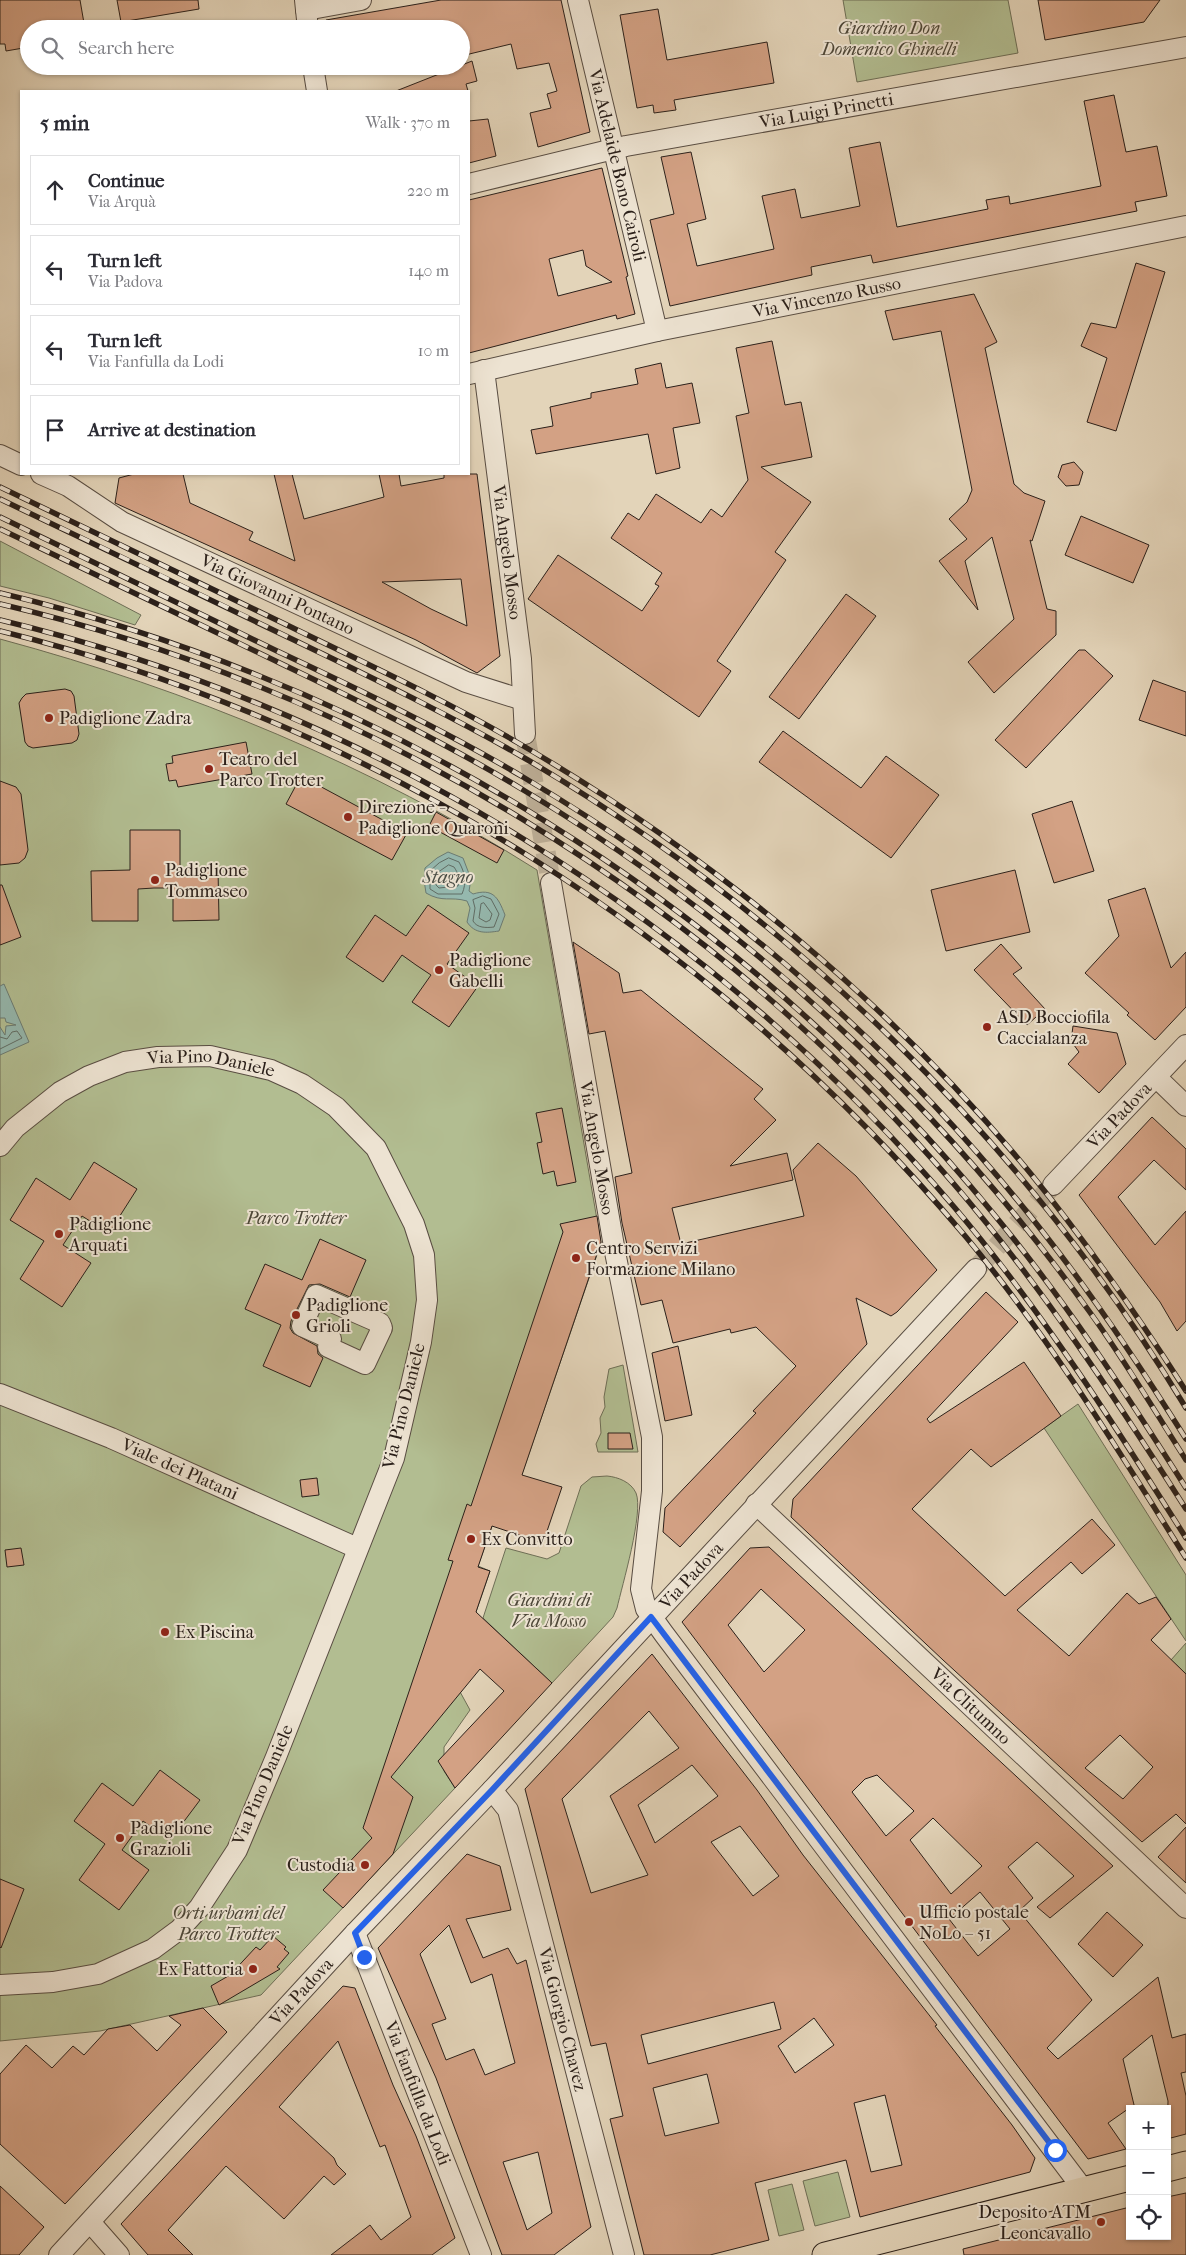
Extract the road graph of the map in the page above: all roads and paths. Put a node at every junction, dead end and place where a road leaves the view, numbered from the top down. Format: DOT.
graph roads {
  1 [pos="361,0"];
  2 [pos="578,0"];
  3 [pos="306,13"];
  4 [pos="1186,47"];
  5 [pos="314,75"];
  6 [pos="317,90"];
  7 [pos="614,149"];
  8 [pos="470,184"];
  9 [pos="1186,226"];
  10 [pos="657,331"];
  11 [pos="476,372"];
  12 [pos="0,455"];
  13 [pos="20,465"];
  14 [pos="46,475"];
  15 [pos="73,480"];
  16 [pos="523,700"];
  17 [pos="526,734"];
  18 [pos="552,883"];
  19 [pos="1186,1045"];
  20 [pos="1156,1077"];
  21 [pos="1186,1106"];
  22 [pos="0,1146"];
  23 [pos="1053,1185"];
  24 [pos="976,1269"];
  25 [pos="0,1394"];
  26 [pos="756,1504"];
  27 [pos="357,1548"];
  28 [pos="651,1617"];
  29 [pos="492,1790"];
  30 [pos="1186,1908"];
  31 [pos="355,1933"];
  32 [pos="0,1985"];
  33 [pos="1186,2164"];
  34 [pos="1171,2168"];
  35 [pos="1126,2179"];
  36 [pos="1083,2190"];
  37 [pos="90,2222"];
  38 [pos="59,2255"];
  39 [pos="118,2255"];
  40 [pos="481,2255"];
  41 [pos="624,2255"];
  42 [pos="825,2255"];
  1 -- 3 [label="street"];
  2 -- 7 [label="street, Via Adelaide Bono Cairoli"];
  4 -- 7 [label="street, Via Luigi Prinetti"];
  5 -- 6 [label="street"];
  7 -- 8 [label="street, Via Luigi Prinetti"];
  7 -- 10 [label="street, Via Adelaide Bono Cairoli"];
  9 -- 10 [label="street, Via Vincenzo Russo"];
  10 -- 11 [label="street, Via Vincenzo Russo"];
  11 -- 16 [label="street, Via Angelo Mosso"];
  12 -- 13 [label="street"];
  14 -- 15 [label="street, Via Giovanni Pontano"];
  15 -- 16 [label="street, Via Giovanni Pontano"];
  16 -- 17 [label="street, Via Angelo Mosso"];
  18 -- 28 [label="street, Via Angelo Mosso"];
  19 -- 20 [label="street, Via Padova"];
  20 -- 21 [label="street"];
  20 -- 23 [label="street, Via Padova"];
  22 -- 27 [label="street, Via Pino Daniele"];
  24 -- 26 [label="street, Via Padova"];
  25 -- 27 [label="street, Viale dei Platani"];
  26 -- 28 [label="street, Via Padova"];
  26 -- 30 [label="street, Via Clitumno"];
  27 -- 32 [label="street, Via Pino Daniele"];
  28 -- 29 [label="street, Via Padova"];
  28 -- 36 [label="street, Via Angelo Mosso"];
  29 -- 31 [label="street, Via Padova"];
  29 -- 41 [label="street, Via Giorgio Chavez"];
  31 -- 37 [label="street, Via Padova"];
  31 -- 40 [label="street, Via Fanfulla da Lodi"];
  33 -- 34 [label="main road"];
  35 -- 36 [label="main road"];
  36 -- 42 [label="main road"];
  37 -- 38 [label="street, Via Padova"];
  37 -- 39 [label="street"];
}
